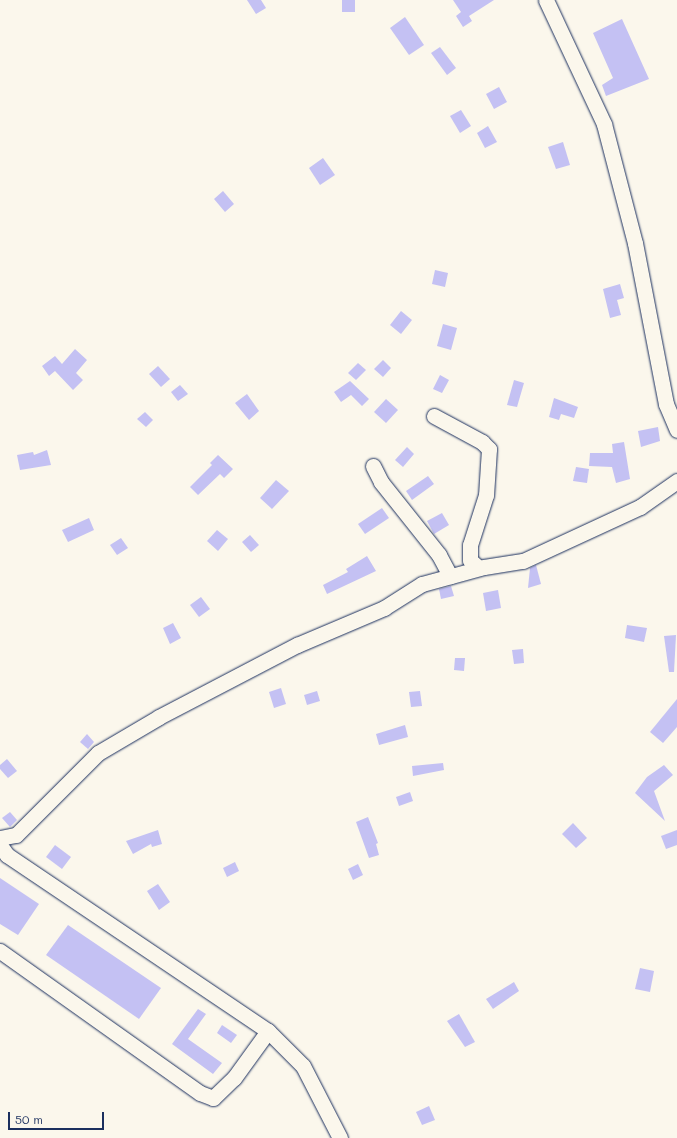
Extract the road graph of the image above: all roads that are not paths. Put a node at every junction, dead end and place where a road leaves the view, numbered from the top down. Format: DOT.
graph roads {
  1 [pos="546,0"];
  2 [pos="434,416"];
  3 [pos="677,430"];
  4 [pos="373,466"];
  5 [pos="677,481"];
  6 [pos="479,568"];
  7 [pos="450,576"];
  8 [pos="0,838"];
  9 [pos="0,845"];
  10 [pos="0,951"];
  11 [pos="268,1031"];
  12 [pos="340,1138"];
  1 -- 3 [label="street"];
  2 -- 6 [label="street"];
  4 -- 7 [label="street"];
  5 -- 6 [label="street"];
  6 -- 7 [label="street"];
  7 -- 8 [label="street"];
  9 -- 11 [label="street"];
  10 -- 11 [label="street"];
  11 -- 12 [label="street"];
}
